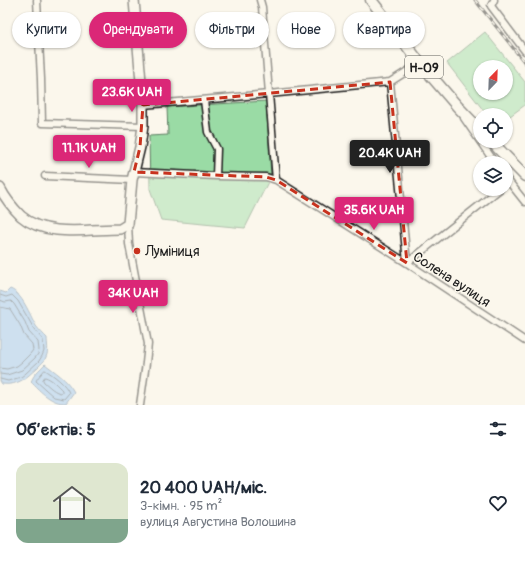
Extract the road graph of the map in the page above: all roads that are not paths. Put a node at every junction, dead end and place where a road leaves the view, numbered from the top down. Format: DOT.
graph roads {
  1 [pos="37,0"];
  2 [pos="134,0"];
  3 [pos="260,0"];
  4 [pos="371,0"];
  5 [pos="494,0"];
  6 [pos="525,52"];
  7 [pos="420,63"];
  8 [pos="390,82"];
  9 [pos="269,94"];
  10 [pos="204,100"];
  11 [pos="143,105"];
  12 [pos="457,106"];
  13 [pos="473,123"];
  14 [pos="143,126"];
  15 [pos="498,148"];
  16 [pos="490,156"];
  17 [pos="45,176"];
  18 [pos="133,176"];
  19 [pos="216,176"];
  20 [pos="525,176"];
  21 [pos="276,180"];
  22 [pos="0,188"];
  23 [pos="513,189"];
  24 [pos="491,196"];
  25 [pos="525,202"];
  26 [pos="128,224"];
  27 [pos="407,264"];
  28 [pos="525,341"];
  29 [pos="140,405"];
  1 -- 14 [label="street"];
  2 -- 11 [label="street"];
  3 -- 9 [label="street"];
  4 -- 7 [label="main road, Н-09"];
  5 -- 6 [label="street"];
  7 -- 8 [label="street"];
  7 -- 12 [label="main road, Н-09"];
  8 -- 9 [label="street"];
  8 -- 27 [label="street"];
  9 -- 10 [label="street"];
  9 -- 21 [label="street"];
  10 -- 11 [label="street"];
  10 -- 19 [label="street"];
  11 -- 14 [label="street"];
  12 -- 13 [label="main road, Н-09"];
  12 -- 16 [label="street"];
  14 -- 18 [label="street"];
  15 -- 20 [label="main road"];
  17 -- 18 [label="street"];
  18 -- 19 [label="street"];
  18 -- 26 [label="street"];
  19 -- 21 [label="street"];
  21 -- 27 [label="street, Солена вулиця"];
  22 -- 26 [label="street"];
  23 -- 25 [label="street"];
  24 -- 27 [label="street"];
  26 -- 29 [label="street"];
  27 -- 28 [label="street, Солена вулиця"];
}
